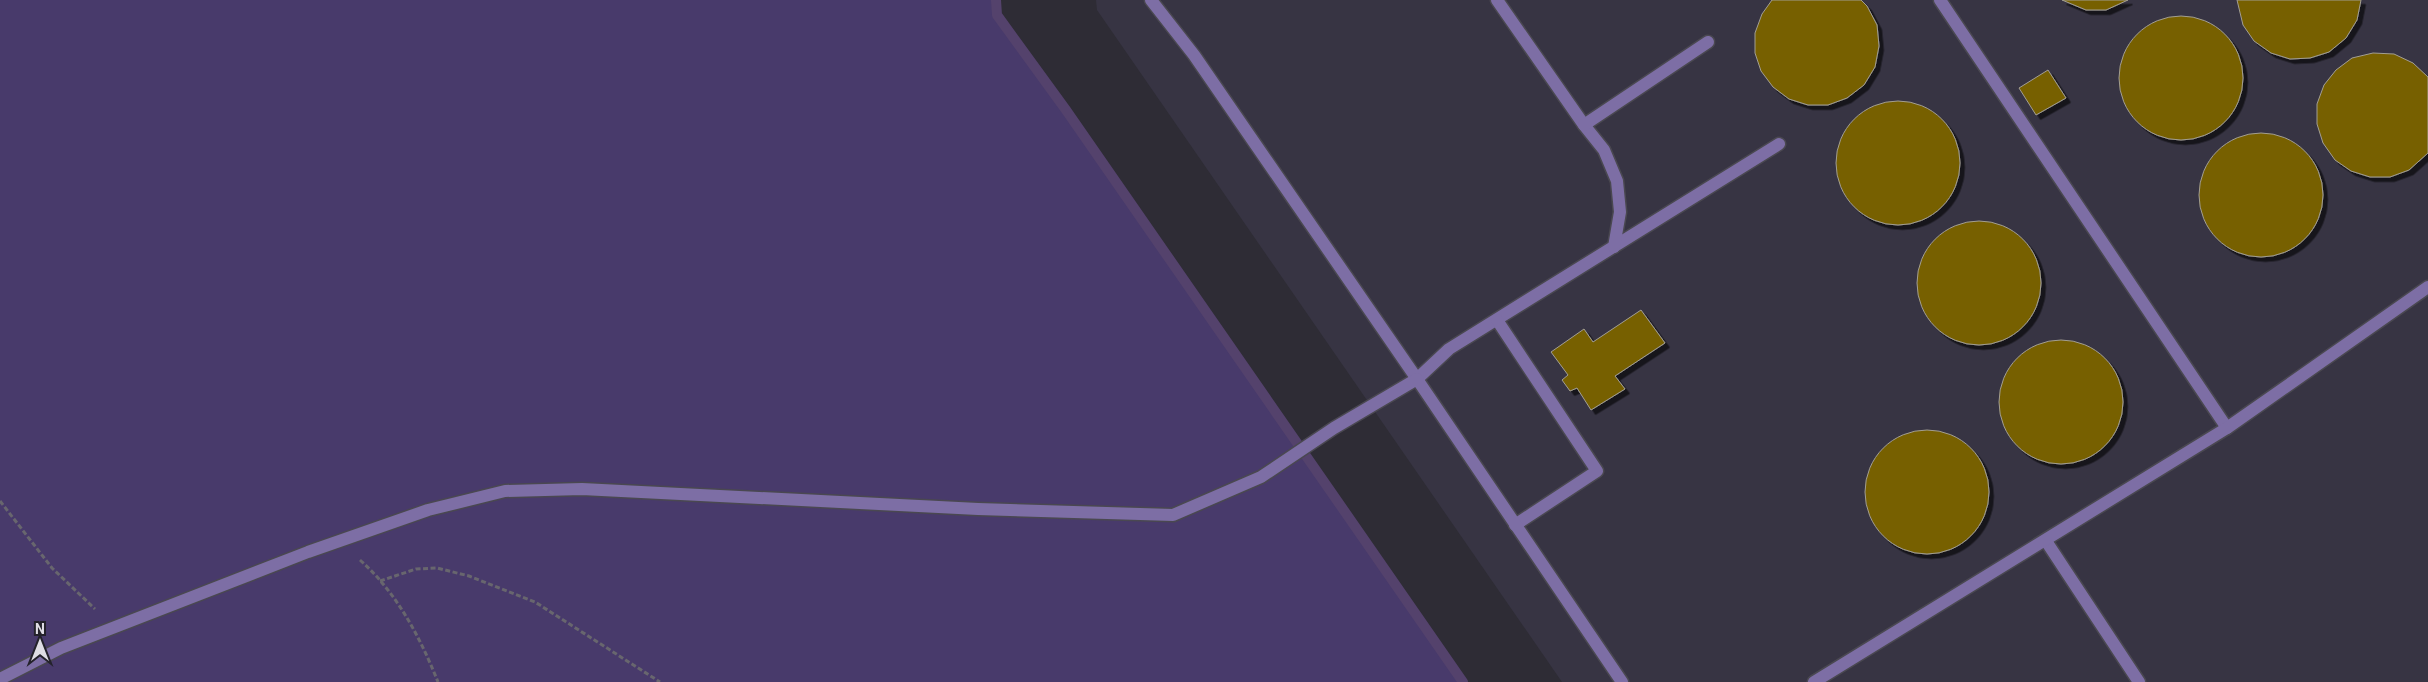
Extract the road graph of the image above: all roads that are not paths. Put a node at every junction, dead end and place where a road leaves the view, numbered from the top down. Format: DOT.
graph roads {
  1 [pos="1151,0"];
  2 [pos="1497,0"];
  3 [pos="1940,0"];
  4 [pos="1708,42"];
  5 [pos="1584,125"];
  6 [pos="1780,144"];
  7 [pos="1614,247"];
  8 [pos="2428,287"];
  9 [pos="1497,320"];
  10 [pos="1417,379"];
  11 [pos="2227,428"];
  12 [pos="1516,525"];
  13 [pos="2046,541"];
  14 [pos="0,679"];
  15 [pos="1622,682"];
  16 [pos="1814,682"];
  17 [pos="2139,682"];
  1 -- 10 [label="lane"];
  2 -- 5 [label="lane"];
  3 -- 11 [label="lane"];
  4 -- 5 [label="lane"];
  5 -- 7 [label="lane"];
  6 -- 7 [label="lane"];
  7 -- 9 [label="lane"];
  8 -- 11 [label="lane"];
  9 -- 10 [label="lane"];
  9 -- 12 [label="lane"];
  10 -- 12 [label="lane"];
  10 -- 14 [label="lane"];
  11 -- 13 [label="lane"];
  12 -- 15 [label="lane"];
  13 -- 16 [label="lane"];
  13 -- 17 [label="lane"];
}
